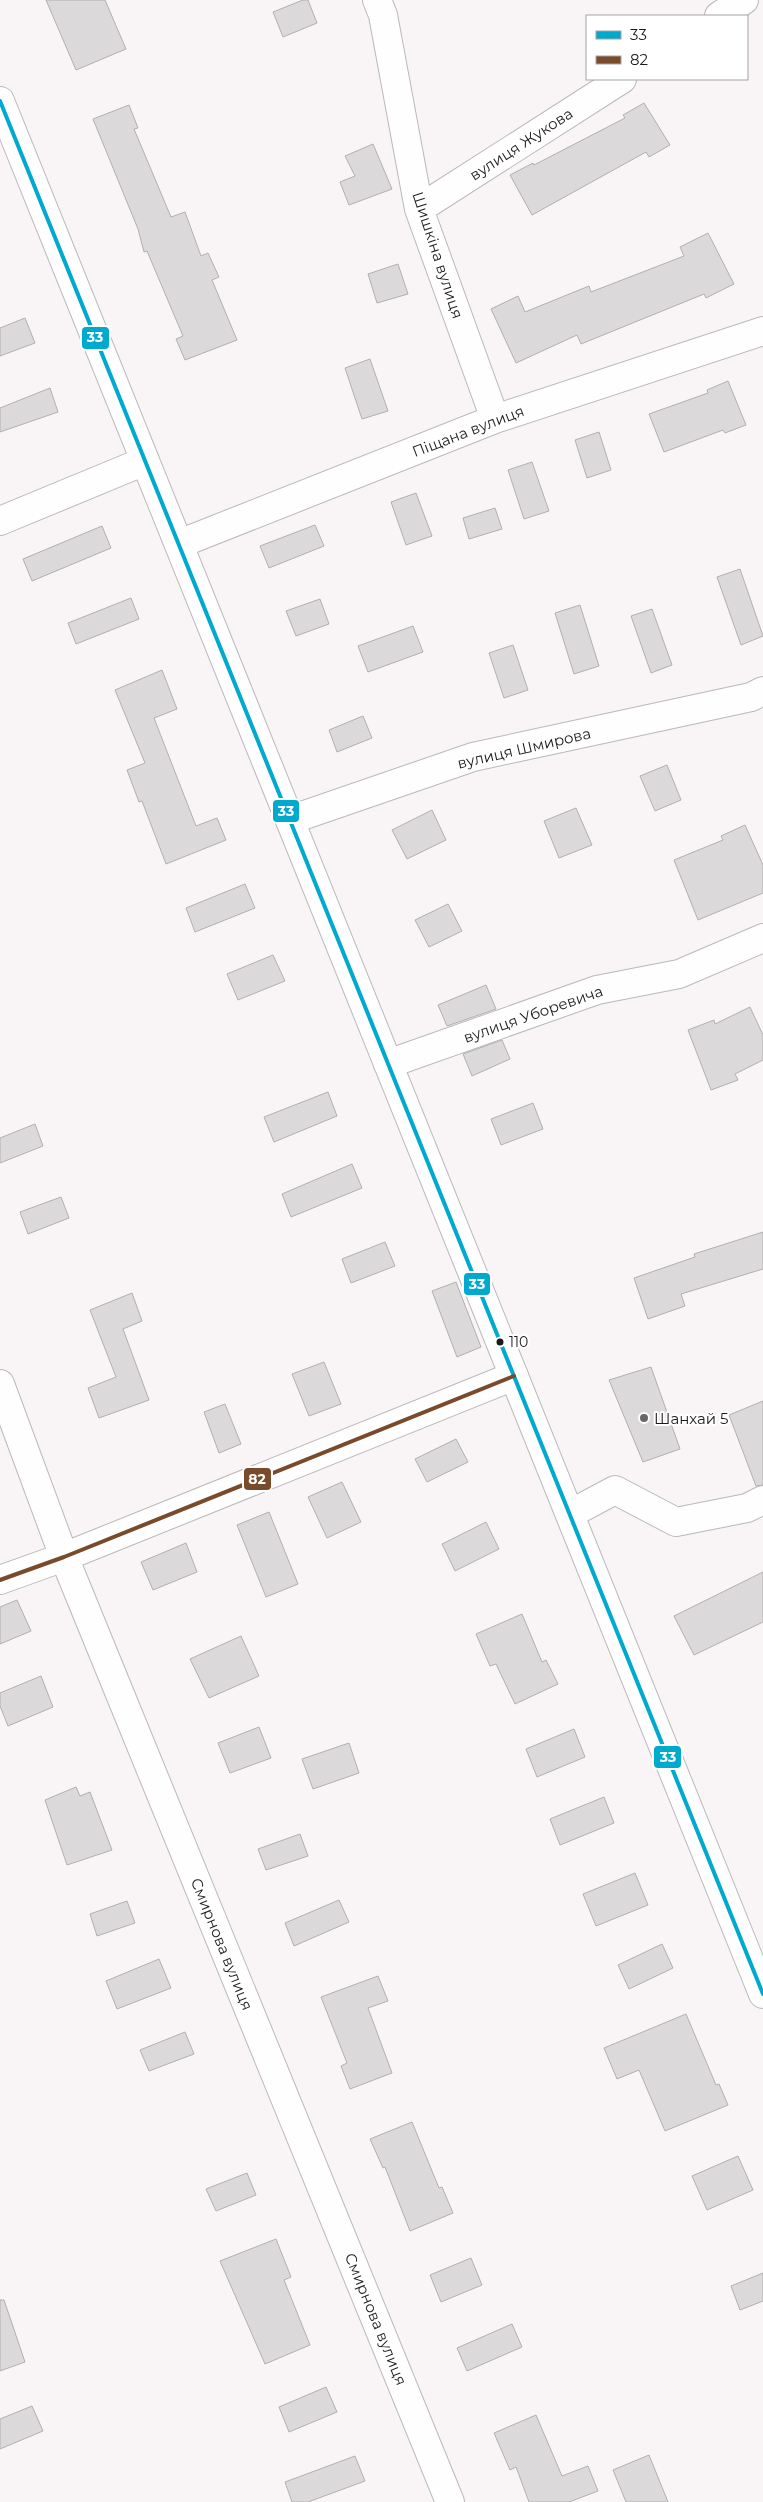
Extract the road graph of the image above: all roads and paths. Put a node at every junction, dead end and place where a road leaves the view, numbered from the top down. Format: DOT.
graph roads {
  1 [pos="377,0"];
  2 [pos="744,0"];
  3 [pos="721,15"];
  4 [pos="620,80"];
  5 [pos="0,102"];
  6 [pos="419,209"];
  7 [pos="763,331"];
  8 [pos="494,419"];
  9 [pos="145,461"];
  10 [pos="0,521"];
  11 [pos="179,544"];
  12 [pos="763,691"];
  13 [pos="290,820"];
  14 [pos="763,938"];
  15 [pos="388,1064"];
  16 [pos="514,1376"];
  17 [pos="0,1384"];
  18 [pos="763,1500"];
  19 [pos="570,1514"];
  20 [pos="64,1557"];
  21 [pos="0,1580"];
  22 [pos="763,1994"];
  23 [pos="450,2502"];
  1 -- 6 [label="street, Шишкіна вулиця"];
  2 -- 3 [label="street"];
  4 -- 6 [label="street, вулиця Жукова"];
  5 -- 9 [label="street"];
  6 -- 8 [label="street, Шишкіна вулиця"];
  7 -- 8 [label="street, Піщана вулиця"];
  8 -- 11 [label="street, Піщана вулиця"];
  9 -- 10 [label="street"];
  9 -- 11 [label="street"];
  11 -- 13 [label="street"];
  12 -- 13 [label="street, вулиця Шмирова"];
  13 -- 15 [label="street"];
  14 -- 15 [label="street, вулиця Уборевича"];
  15 -- 16 [label="street"];
  16 -- 19 [label="street"];
  16 -- 20 [label="street"];
  17 -- 20 [label="street, Смирнова вулиця"];
  18 -- 19 [label="street"];
  19 -- 22 [label="street"];
  20 -- 21 [label="street"];
  20 -- 23 [label="street, Смирнова вулиця"];
}
